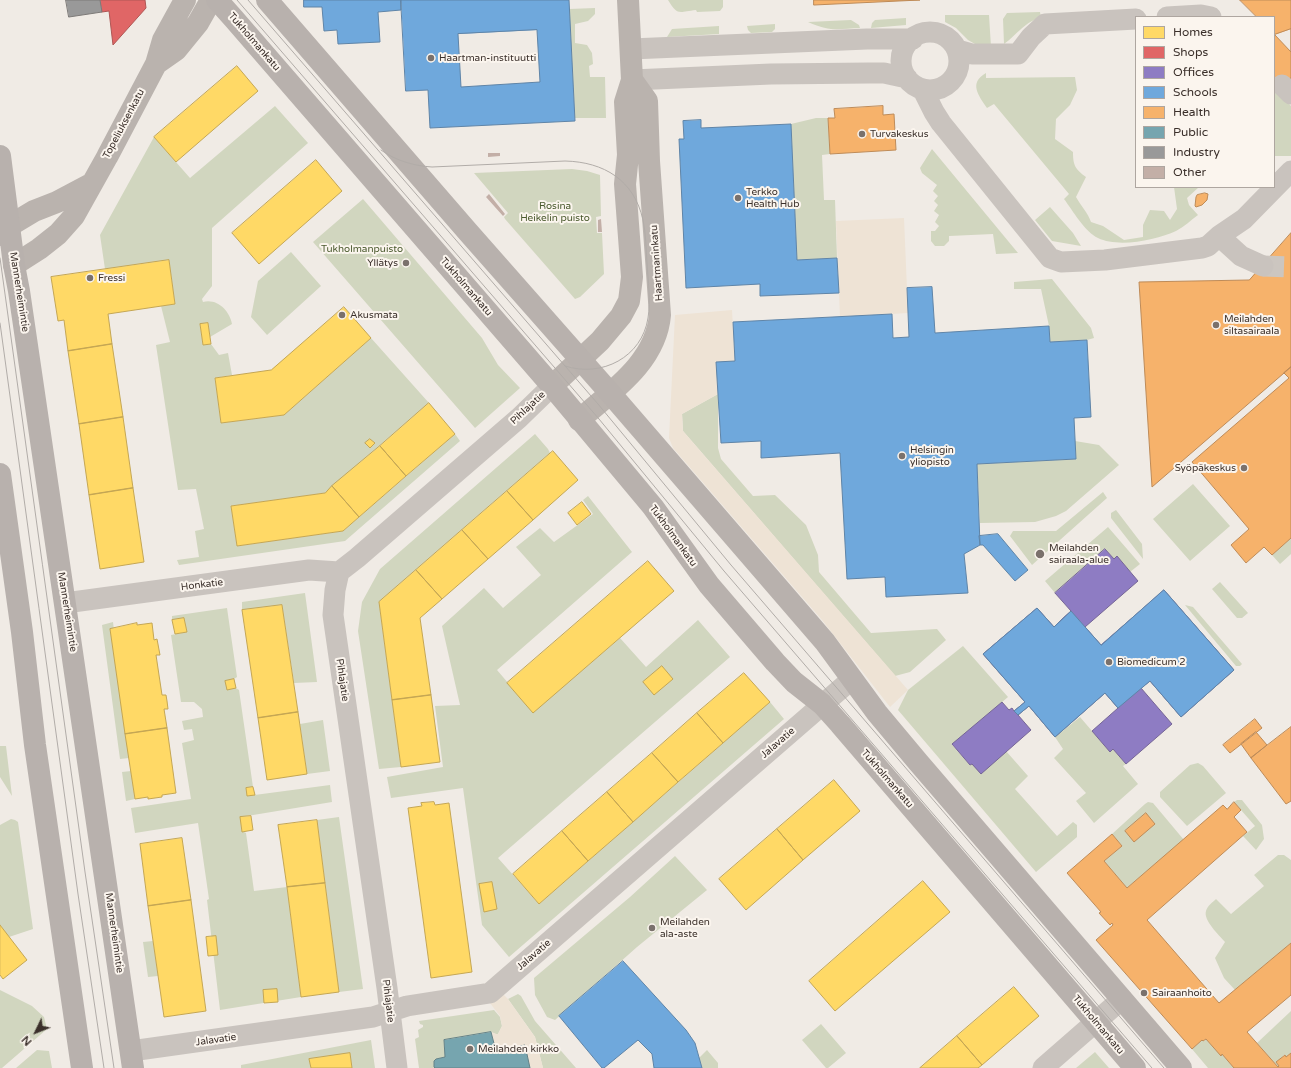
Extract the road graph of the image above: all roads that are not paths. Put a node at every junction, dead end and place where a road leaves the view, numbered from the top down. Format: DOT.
graph roads {
  1 [pos="185,0"];
  2 [pos="211,0"];
  3 [pos="216,0"];
  4 [pos="267,0"];
  5 [pos="628,0"];
  6 [pos="1184,16"];
  7 [pos="1206,16"];
  8 [pos="1135,19"];
  9 [pos="913,38"];
  10 [pos="630,49"];
  11 [pos="958,50"];
  12 [pos="156,64"];
  13 [pos="632,80"];
  14 [pos="915,84"];
  15 [pos="0,156"];
  16 [pos="1291,171"];
  17 [pos="91,184"];
  18 [pos="1275,187"];
  19 [pos="1274,188"];
  20 [pos="5,231"];
  21 [pos="1219,236"];
  22 [pos="14,265"];
  23 [pos="1263,266"];
  24 [pos="580,359"];
  25 [pos="552,386"];
  26 [pos="610,393"];
  27 [pos="580,420"];
  28 [pos="0,474"];
  29 [pos="339,572"];
  30 [pos="65,602"];
  31 [pos="852,679"];
  32 [pos="822,704"];
  33 [pos="1122,999"];
  34 [pos="389,1011"];
  35 [pos="1096,1022"];
  36 [pos="132,1060"];
  37 [pos="82,1068"];
  38 [pos="397,1068"];
  39 [pos="1043,1068"];
  40 [pos="1135,1068"];
  41 [pos="1181,1068"];
  1 -- 12 [label="main road, Topeliuksenkatu"];
  2 -- 12 [label="main road, Topeliuksenkatu"];
  3 -- 25 [label="main road, Tukholmankatu"];
  4 -- 24 [label="main road"];
  5 -- 10 [label="main road"];
  6 -- 7 [label="street"];
  8 -- 11 [label="street"];
  9 -- 10 [label="street"];
  9 -- 11 [label="street"];
  9 -- 14 [label="street"];
  10 -- 13 [label="main road"];
  11 -- 14 [label="street"];
  12 -- 17 [label="main road, Topeliuksenkatu"];
  13 -- 14 [label="street"];
  13 -- 24 [label="main road"];
  13 -- 26 [label="main road, Haartmaninkatu"];
  14 -- 21 [label="street"];
  15 -- 20 [label="main road, Mannerheimintie"];
  16 -- 18 [label="street"];
  17 -- 20 [label="main road"];
  17 -- 22 [label="main road, Topeliuksenkatu"];
  19 -- 21 [label="street"];
  20 -- 22 [label="main road, Mannerheimintie"];
  21 -- 23 [label="street"];
  22 -- 30 [label="main road, Mannerheimintie"];
  24 -- 25 [label="main road"];
  24 -- 26 [label="main road"];
  25 -- 27 [label="main road, Tukholmankatu"];
  25 -- 29 [label="street, Pihlajatie"];
  26 -- 27 [label="main road, Haartmaninkatu"];
  26 -- 31 [label="main road"];
  27 -- 32 [label="main road, Tukholmankatu"];
  28 -- 37 [label="main road"];
  29 -- 30 [label="street, Honkatie"];
  29 -- 34 [label="street, Pihlajatie"];
  30 -- 36 [label="main road, Mannerheimintie"];
  31 -- 32 [label="street, Jalavatie"];
  31 -- 33 [label="main road"];
  32 -- 34 [label="street, Jalavatie"];
  32 -- 35 [label="main road, Tukholmankatu"];
  33 -- 35 [label="street"];
  33 -- 41 [label="main road"];
  34 -- 36 [label="street, Jalavatie"];
  34 -- 38 [label="street, Pihlajatie"];
  35 -- 39 [label="street"];
  35 -- 40 [label="main road, Tukholmankatu"];
}
